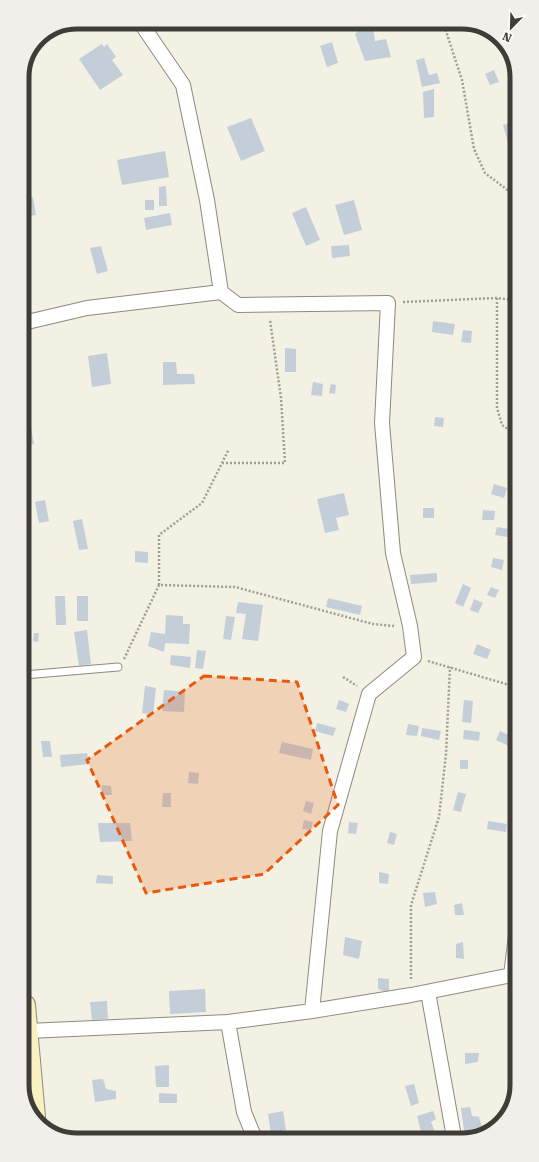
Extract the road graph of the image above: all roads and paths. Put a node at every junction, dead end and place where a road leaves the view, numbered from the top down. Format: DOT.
graph roads {
  1 [pos="145,29"];
  2 [pos="446,29"];
  3 [pos="510,192"];
  4 [pos="221,292"];
  5 [pos="497,298"];
  6 [pos="510,299"];
  7 [pos="388,303"];
  8 [pos="268,305"];
  9 [pos="29,322"];
  10 [pos="510,430"];
  11 [pos="229,449"];
  12 [pos="222,463"];
  13 [pos="159,585"];
  14 [pos="410,626"];
  15 [pos="414,657"];
  16 [pos="118,667"];
  17 [pos="450,667"];
  18 [pos="29,675"];
  19 [pos="510,685"];
  20 [pos="510,976"];
  21 [pos="428,992"];
  22 [pos="411,995"];
  23 [pos="312,1011"];
  24 [pos="228,1022"];
  25 [pos="29,1031"];
  26 [pos="29,1043"];
  27 [pos="34,1106"];
  28 [pos="253,1133"];
  29 [pos="453,1133"];
  1 -- 4 [label="street"];
  2 -- 3 [label="path"];
  4 -- 8 [label="street"];
  4 -- 9 [label="street"];
  5 -- 6 [label="path"];
  5 -- 7 [label="path"];
  5 -- 10 [label="path"];
  7 -- 8 [label="street"];
  7 -- 14 [label="street"];
  8 -- 12 [label="path"];
  11 -- 12 [label="path"];
  12 -- 13 [label="path"];
  13 -- 14 [label="path"];
  13 -- 16 [label="path"];
  14 -- 15 [label="street"];
  15 -- 17 [label="path"];
  15 -- 23 [label="street"];
  16 -- 18 [label="lane"];
  17 -- 19 [label="path"];
  17 -- 22 [label="path"];
  20 -- 21 [label="street"];
  21 -- 22 [label="street"];
  21 -- 29 [label="street"];
  22 -- 23 [label="street"];
  23 -- 24 [label="street"];
  24 -- 25 [label="street"];
  24 -- 28 [label="street"];
  26 -- 27 [label="street"];
}
